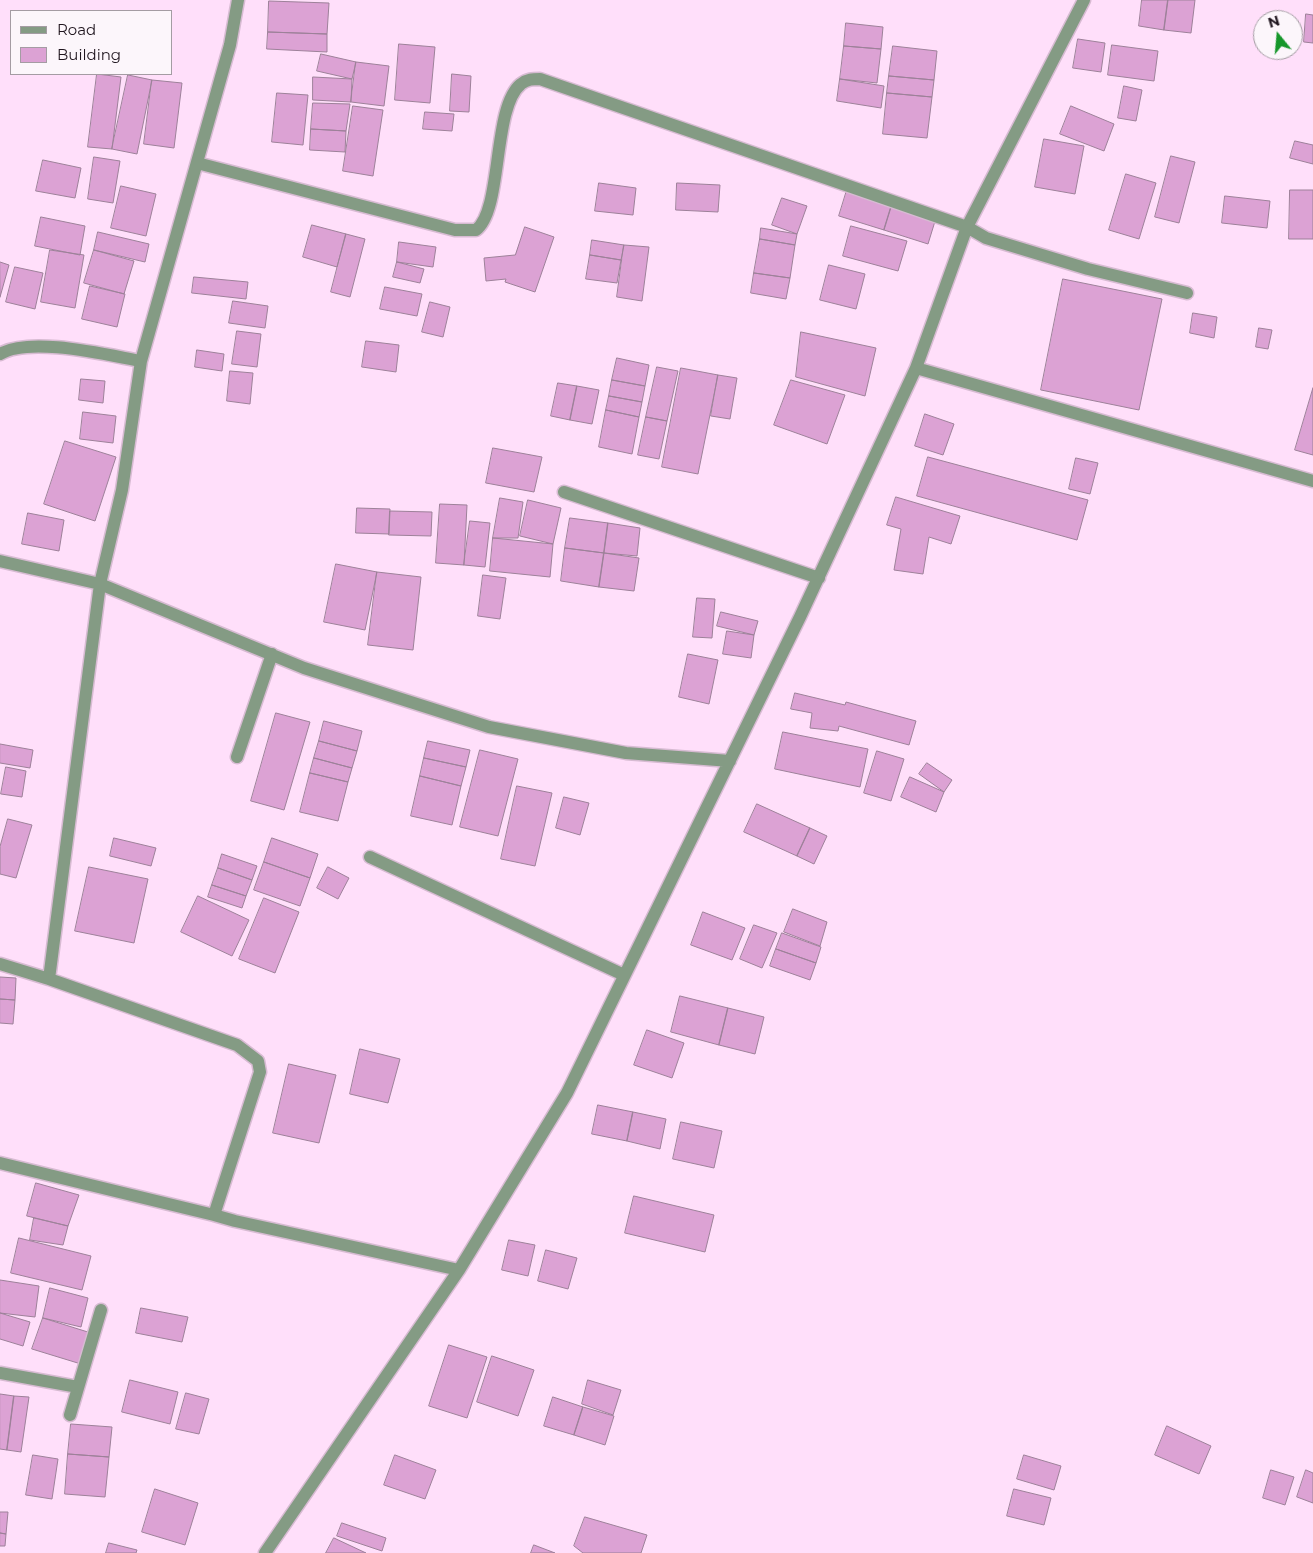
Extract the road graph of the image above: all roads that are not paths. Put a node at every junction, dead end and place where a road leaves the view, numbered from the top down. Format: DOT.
graph roads {
  1 [pos="238,0"];
  2 [pos="1084,0"];
  3 [pos="197,163"];
  4 [pos="967,227"];
  5 [pos="1187,294"];
  6 [pos="0,354"];
  7 [pos="141,361"];
  8 [pos="916,368"];
  9 [pos="1313,481"];
  10 [pos="564,492"];
  11 [pos="0,561"];
  12 [pos="819,578"];
  13 [pos="100,584"];
  14 [pos="272,654"];
  15 [pos="237,757"];
  16 [pos="730,761"];
  17 [pos="370,856"];
  18 [pos="0,964"];
  19 [pos="624,974"];
  20 [pos="49,978"];
  21 [pos="0,1163"];
  22 [pos="214,1215"];
  23 [pos="459,1270"];
  24 [pos="100,1310"];
  25 [pos="0,1373"];
  26 [pos="78,1387"];
  27 [pos="70,1415"];
  28 [pos="265,1553"];
  1 -- 3 [label="street"];
  2 -- 4 [label="street"];
  3 -- 4 [label="street"];
  3 -- 7 [label="street"];
  4 -- 5 [label="street"];
  4 -- 8 [label="street"];
  6 -- 7 [label="street"];
  7 -- 13 [label="street"];
  8 -- 9 [label="street"];
  8 -- 12 [label="street"];
  10 -- 12 [label="street"];
  11 -- 13 [label="street"];
  12 -- 16 [label="street"];
  13 -- 14 [label="street"];
  13 -- 20 [label="street"];
  14 -- 15 [label="street"];
  14 -- 16 [label="street"];
  16 -- 19 [label="street"];
  17 -- 19 [label="street"];
  18 -- 20 [label="street"];
  19 -- 23 [label="street"];
  20 -- 22 [label="street"];
  21 -- 22 [label="street"];
  22 -- 23 [label="street"];
  23 -- 28 [label="street"];
  24 -- 26 [label="street"];
  25 -- 26 [label="street"];
  26 -- 27 [label="street"];
}
